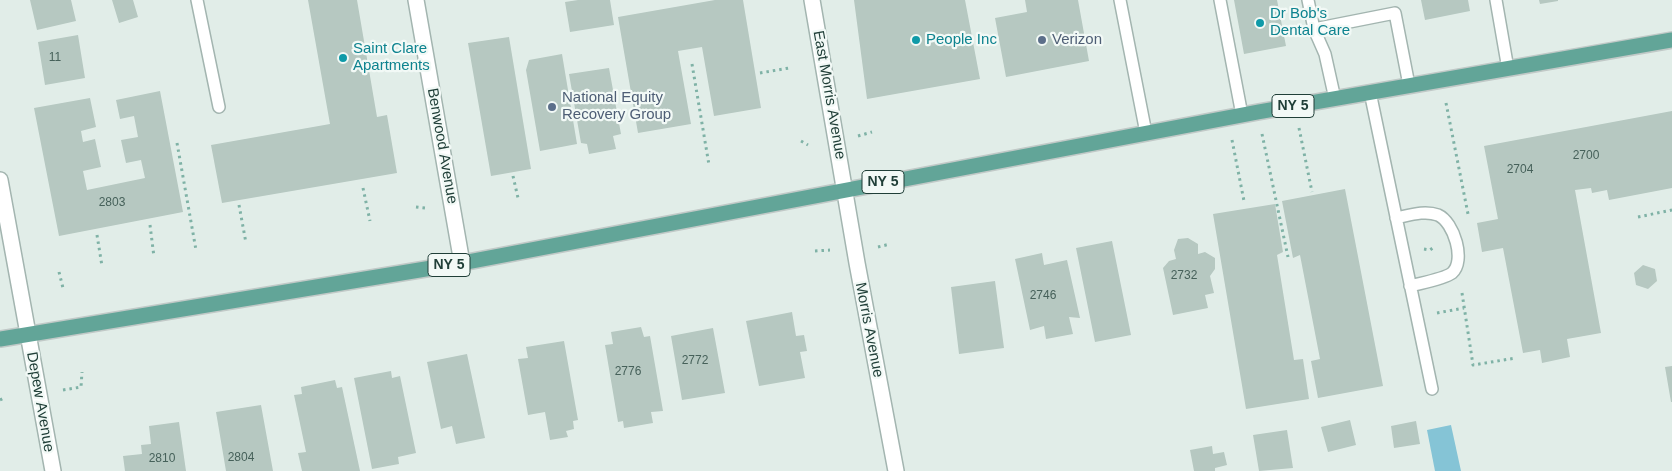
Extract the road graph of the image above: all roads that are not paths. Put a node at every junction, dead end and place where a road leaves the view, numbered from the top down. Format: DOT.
graph roads {
  1 [pos="196,0"];
  2 [pos="416,0"];
  3 [pos="812,0"];
  4 [pos="1120,0"];
  5 [pos="1220,0"];
  6 [pos="1308,0"];
  7 [pos="1496,0"];
  8 [pos="1314,29"];
  9 [pos="1672,40"];
  10 [pos="1508,69"];
  11 [pos="1409,85"];
  12 [pos="1370,92"];
  13 [pos="1335,99"];
  14 [pos="219,107"];
  15 [pos="1242,115"];
  16 [pos="1146,133"];
  17 [pos="0,180"];
  18 [pos="845,189"];
  19 [pos="1396,218"];
  20 [pos="462,263"];
  21 [pos="1410,286"];
  22 [pos="27,334"];
  23 [pos="0,339"];
  24 [pos="1432,389"];
  25 [pos="53,471"];
  26 [pos="896,471"];
  1 -- 14 [label="lane"];
  2 -- 20 [label="street, Benwood Avenue"];
  3 -- 18 [label="street, East Morris Avenue"];
  4 -- 16 [label="lane"];
  5 -- 15 [label="lane"];
  6 -- 8 [label="lane"];
  7 -- 10 [label="lane"];
  8 -- 11 [label="lane"];
  8 -- 13 [label="lane"];
  9 -- 10 [label="main road, NY 5"];
  10 -- 11 [label="main road, NY 5"];
  11 -- 12 [label="main road, NY 5"];
  12 -- 13 [label="main road, NY 5"];
  12 -- 19 [label="lane"];
  13 -- 15 [label="main road, NY 5"];
  15 -- 16 [label="main road, NY 5"];
  16 -- 18 [label="main road, NY 5"];
  17 -- 22 [label="street, Depew Avenue"];
  18 -- 20 [label="main road, NY 5"];
  18 -- 26 [label="street, Morris Avenue"];
  19 -- 21 [label="lane"];
  19 -- 21 [label="lane"];
  20 -- 22 [label="main road, NY 5"];
  21 -- 24 [label="lane"];
  22 -- 23 [label="main road, NY 5"];
  22 -- 25 [label="street, Depew Avenue"];
}
